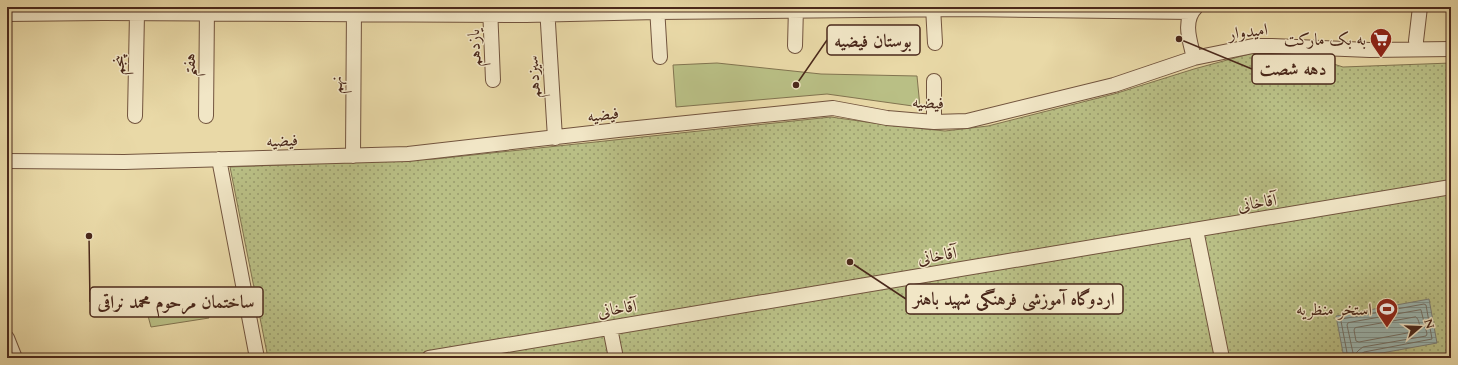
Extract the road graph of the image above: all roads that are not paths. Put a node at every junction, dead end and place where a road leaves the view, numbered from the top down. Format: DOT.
graph roads {
  1 [pos="1420,7"];
  2 [pos="933,8"];
  3 [pos="1072,8"];
  4 [pos="657,9"];
  5 [pos="796,9"];
  6 [pos="207,10"];
  7 [pos="37,11"];
  8 [pos="354,11"];
  9 [pos="490,11"];
  10 [pos="547,11"];
  11 [pos="137,13"];
  12 [pos="7,14"];
  13 [pos="1191,15"];
  14 [pos="1416,41"];
  15 [pos="1451,41"];
  16 [pos="934,43"];
  17 [pos="1252,43"];
  18 [pos="795,46"];
  19 [pos="1451,50"];
  20 [pos="1193,55"];
  21 [pos="660,58"];
  22 [pos="493,80"];
  23 [pos="934,82"];
  24 [pos="135,116"];
  25 [pos="206,116"];
  26 [pos="934,122"];
  27 [pos="555,138"];
  28 [pos="353,156"];
  29 [pos="219,159"];
  30 [pos="7,161"];
  31 [pos="1451,188"];
  32 [pos="1196,230"];
  33 [pos="610,328"];
  34 [pos="7,338"];
  35 [pos="15,358"];
  36 [pos="256,358"];
  37 [pos="429,358"];
  38 [pos="616,358"];
  39 [pos="1222,358"];
  1 -- 14 [label="street"];
  2 -- 3 [label="street"];
  2 -- 5 [label="street"];
  2 -- 16 [label="street"];
  3 -- 13 [label="street"];
  4 -- 5 [label="street"];
  4 -- 10 [label="street"];
  4 -- 21 [label="street"];
  5 -- 18 [label="street"];
  6 -- 8 [label="street"];
  6 -- 11 [label="street"];
  6 -- 25 [label="street, هفتم"];
  7 -- 11 [label="street"];
  7 -- 12 [label="street"];
  8 -- 9 [label="street"];
  8 -- 28 [label="street, نهم"];
  9 -- 10 [label="street"];
  9 -- 22 [label="street, یازدهم"];
  10 -- 27 [label="street, سیزدهم"];
  11 -- 24 [label="street, پنجم"];
  13 -- 20 [label="street"];
  14 -- 15 [label="street, امیدوار"];
  14 -- 17 [label="street, امیدوار"];
  17 -- 19 [label="street, امیدوار"];
  17 -- 20 [label="street, امیدوار"];
  20 -- 26 [label="street, فیضیه"];
  23 -- 26 [label="street"];
  26 -- 27 [label="street, فیضیه"];
  27 -- 28 [label="street, فیضیه"];
  28 -- 29 [label="street, فیضیه"];
  29 -- 30 [label="street, فیضیه"];
  29 -- 36 [label="street"];
  31 -- 32 [label="street, آقاخانی"];
  32 -- 33 [label="street, آقاخانی"];
  32 -- 39 [label="street"];
  33 -- 37 [label="street, آقاخانی"];
  33 -- 38 [label="street"];
  34 -- 35 [label="street"];
}
